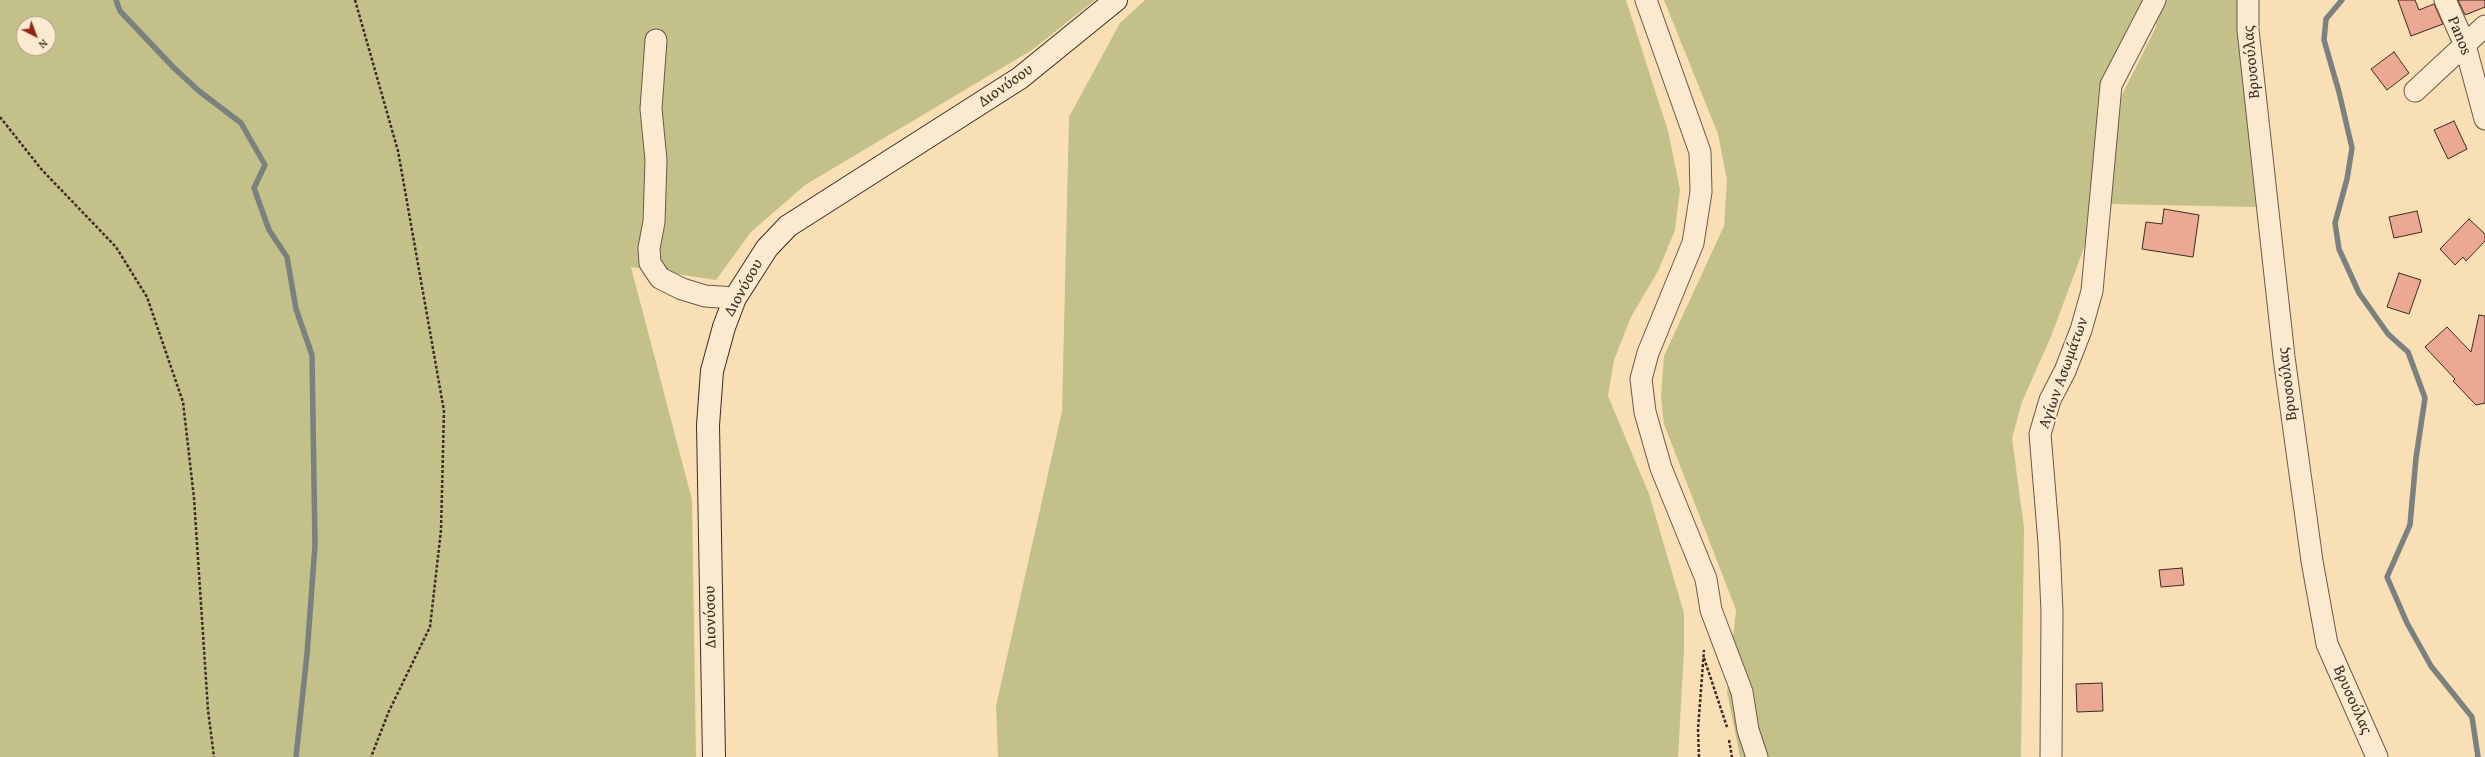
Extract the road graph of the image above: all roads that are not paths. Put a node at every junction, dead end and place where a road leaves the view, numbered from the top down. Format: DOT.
graph roads {
  1 [pos="1116,0"];
  2 [pos="1646,0"];
  3 [pos="2155,0"];
  4 [pos="2248,0"];
  5 [pos="2444,0"];
  6 [pos="2485,26"];
  7 [pos="656,40"];
  8 [pos="2465,45"];
  9 [pos="2415,90"];
  10 [pos="2485,119"];
  11 [pos="736,298"];
  12 [pos="714,757"];
  13 [pos="1756,757"];
  14 [pos="2051,757"];
  15 [pos="2377,757"];
  1 -- 11 [label="main road, Διονύσου"];
  2 -- 13 [label="street"];
  3 -- 14 [label="street, Αγίων Ασωμάτων"];
  4 -- 15 [label="street, Βρυσούλας"];
  5 -- 8 [label="street, Panos"];
  6 -- 8 [label="street"];
  7 -- 11 [label="street"];
  8 -- 9 [label="street"];
  8 -- 10 [label="street, Panos"];
  11 -- 12 [label="main road, Διονύσου"];
}
